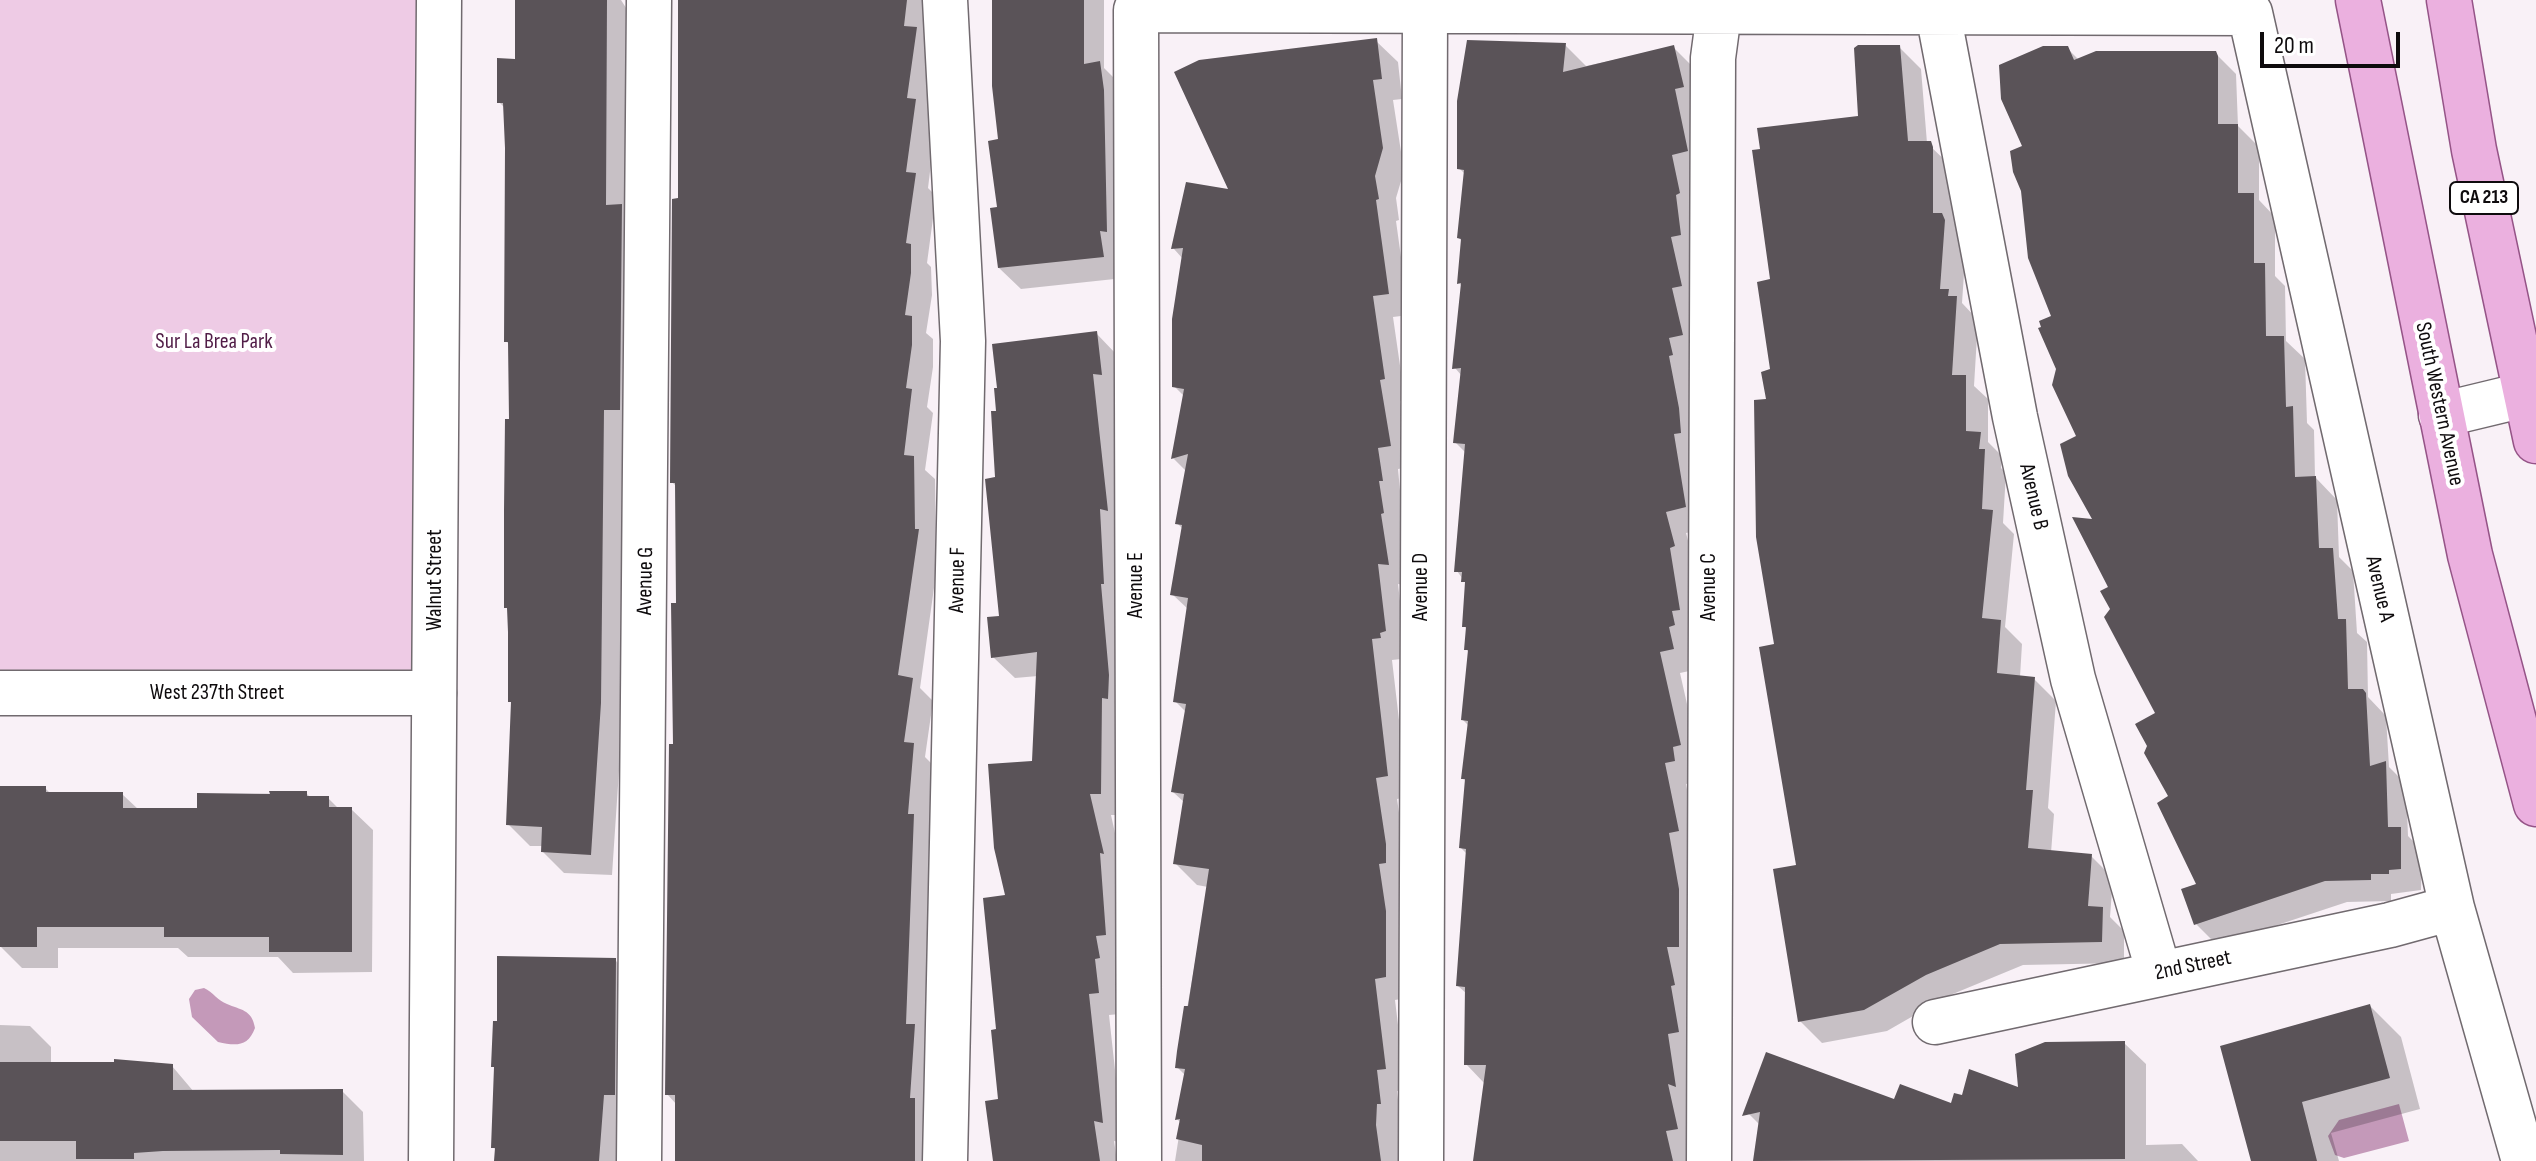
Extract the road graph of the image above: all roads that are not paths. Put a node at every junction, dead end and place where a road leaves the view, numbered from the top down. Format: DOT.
graph roads {
  1 [pos="439,0"];
  2 [pos="649,0"];
  3 [pos="945,0"];
  4 [pos="2358,0"];
  5 [pos="2449,0"];
  6 [pos="1425,13"];
  7 [pos="1719,13"];
  8 [pos="1938,13"];
  9 [pos="2530,393"];
  10 [pos="2441,415"];
  11 [pos="2536,441"];
  12 [pos="0,693"];
  13 [pos="434,693"];
  14 [pos="2536,804"];
  15 [pos="2452,908"];
  16 [pos="2159,973"];
  17 [pos="1935,1022"];
  18 [pos="431,1161"];
  19 [pos="639,1161"];
  20 [pos="945,1161"];
  21 [pos="1139,1161"];
  22 [pos="1421,1161"];
  23 [pos="1709,1161"];
  24 [pos="2524,1161"];
  1 -- 13 [label="street, Walnut Street"];
  2 -- 19 [label="street, Avenue G"];
  3 -- 20 [label="street, Avenue F"];
  4 -- 10 [label="main road, South Western Avenue"];
  5 -- 9 [label="main road, CA 213"];
  6 -- 7 [label="street"];
  6 -- 21 [label="street, Avenue E"];
  6 -- 22 [label="street, Avenue D"];
  7 -- 8 [label="street"];
  7 -- 23 [label="street, Avenue C"];
  8 -- 15 [label="street, Avenue A"];
  8 -- 16 [label="street, Avenue B"];
  9 -- 10 [label="street"];
  9 -- 11 [label="main road, CA 213"];
  10 -- 14 [label="main road, South Western Avenue"];
  12 -- 13 [label="street, West 237th Street"];
  13 -- 18 [label="street, Walnut Street"];
  15 -- 16 [label="street, 2nd Street"];
  15 -- 24 [label="street, Avenue A"];
  16 -- 17 [label="street, 2nd Street"];
}
